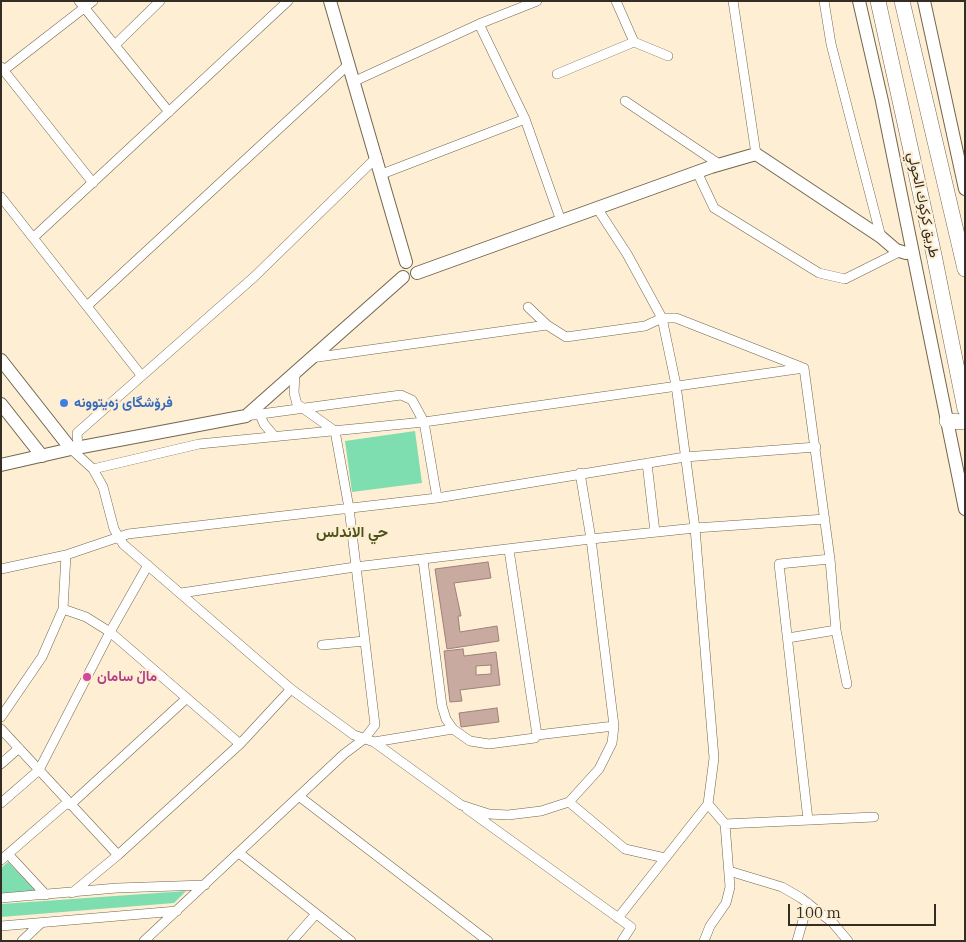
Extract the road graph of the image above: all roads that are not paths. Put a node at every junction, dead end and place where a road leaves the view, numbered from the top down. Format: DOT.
graph roads {
  1 [pos="93,1"];
  2 [pos="160,1"];
  3 [pos="288,1"];
  4 [pos="330,1"];
  5 [pos="537,1"];
  6 [pos="616,1"];
  7 [pos="733,1"];
  8 [pos="824,1"];
  9 [pos="858,1"];
  10 [pos="878,1"];
  11 [pos="902,1"];
  12 [pos="924,1"];
  13 [pos="81,5"];
  14 [pos="479,24"];
  15 [pos="634,42"];
  16 [pos="115,45"];
  17 [pos="668,56"];
  18 [pos="349,64"];
  19 [pos="2,69"];
  20 [pos="557,74"];
  21 [pos="355,81"];
  22 [pos="625,101"];
  23 [pos="169,112"];
  24 [pos="525,119"];
  25 [pos="756,154"];
  26 [pos="377,158"];
  27 [pos="719,164"];
  28 [pos="698,172"];
  29 [pos="382,174"];
  30 [pos="93,183"];
  31 [pos="965,189"];
  32 [pos="1,197"];
  33 [pos="597,208"];
  34 [pos="561,221"];
  35 [pos="34,237"];
  36 [pos="881,237"];
  37 [pos="906,252"];
  38 [pos="406,262"];
  39 [pos="965,269"];
  40 [pos="417,273"];
  41 [pos="403,277"];
  42 [pos="87,306"];
  43 [pos="528,307"];
  44 [pos="662,318"];
  45 [pos="547,325"];
  46 [pos="311,358"];
  47 [pos="1,360"];
  48 [pos="804,368"];
  49 [pos="295,373"];
  50 [pos="141,375"];
  51 [pos="676,385"];
  52 [pos="1,404"];
  53 [pos="302,409"];
  54 [pos="965,409"];
  55 [pos="260,415"];
  56 [pos="246,416"];
  57 [pos="947,421"];
  58 [pos="424,422"];
  59 [pos="965,422"];
  60 [pos="335,431"];
  61 [pos="275,437"];
  62 [pos="816,447"];
  63 [pos="75,448"];
  64 [pos="42,456"];
  65 [pos="685,457"];
  66 [pos="647,463"];
  67 [pos="1,466"];
  68 [pos="93,469"];
  69 [pos="580,473"];
  70 [pos="436,498"];
  71 [pos="348,508"];
  72 [pos="965,509"];
  73 [pos="825,518"];
  74 [pos="695,528"];
  75 [pos="655,532"];
  76 [pos="118,537"];
  77 [pos="591,539"];
  78 [pos="509,550"];
  79 [pos="66,555"];
  80 [pos="830,559"];
  81 [pos="423,560"];
  82 [pos="148,565"];
  83 [pos="355,567"];
  84 [pos="1,569"];
  85 [pos="181,594"];
  86 [pos="62,609"];
  87 [pos="836,630"];
  88 [pos="110,632"];
  89 [pos="788,638"];
  90 [pos="365,641"];
  91 [pos="322,645"];
  92 [pos="847,684"];
  93 [pos="291,689"];
  94 [pos="187,698"];
  95 [pos="1,717"];
  96 [pos="614,726"];
  97 [pos="1,729"];
  98 [pos="454,729"];
  99 [pos="536,735"];
  100 [pos="364,739"];
  101 [pos="374,742"];
  102 [pos="240,744"];
  103 [pos="18,748"];
  104 [pos="1,764"];
  105 [pos="39,770"];
  106 [pos="300,798"];
  107 [pos="569,802"];
  108 [pos="1,804"];
  109 [pos="69,804"];
  110 [pos="708,804"];
  111 [pos="461,805"];
  112 [pos="874,818"];
  113 [pos="808,820"];
  114 [pos="725,824"];
  115 [pos="239,853"];
  116 [pos="118,855"];
  117 [pos="5,857"];
  118 [pos="665,858"];
  119 [pos="729,871"];
  120 [pos="205,884"];
  121 [pos="72,893"];
  122 [pos="46,895"];
  123 [pos="1,898"];
  124 [pos="808,902"];
  125 [pos="177,911"];
  126 [pos="316,914"];
  127 [pos="618,918"];
  128 [pos="42,923"];
  129 [pos="1,926"];
  130 [pos="22,941"];
  131 [pos="144,941"];
  132 [pos="292,941"];
  133 [pos="351,941"];
  134 [pos="488,941"];
  135 [pos="622,941"];
  136 [pos="704,941"];
  137 [pos="797,941"];
  138 [pos="848,941"];
  1 -- 13 [label="street"];
  2 -- 16 [label="street"];
  3 -- 23 [label="street"];
  4 -- 18 [label="main road"];
  5 -- 14 [label="street"];
  6 -- 15 [label="street"];
  7 -- 25 [label="street"];
  8 -- 36 [label="street"];
  9 -- 37 [label="main road"];
  10 -- 54 [label="highway, طريق كركوك الحولي"];
  11 -- 39 [label="highway, طريق كركوك الحولي"];
  12 -- 31 [label="main road"];
  13 -- 16 [label="street"];
  13 -- 19 [label="street"];
  14 -- 21 [label="street"];
  14 -- 24 [label="street"];
  15 -- 17 [label="street"];
  15 -- 20 [label="street"];
  16 -- 23 [label="street"];
  18 -- 21 [label="main road"];
  18 -- 42 [label="street"];
  19 -- 30 [label="street"];
  21 -- 26 [label="main road"];
  22 -- 27 [label="street"];
  23 -- 30 [label="street"];
  24 -- 29 [label="street"];
  24 -- 34 [label="street"];
  25 -- 27 [label="main road"];
  25 -- 36 [label="main road"];
  26 -- 29 [label="main road"];
  26 -- 50 [label="street"];
  27 -- 28 [label="main road"];
  28 -- 33 [label="main road"];
  28 -- 37 [label="street"];
  29 -- 38 [label="main road"];
  30 -- 35 [label="street"];
  32 -- 35 [label="street"];
  33 -- 34 [label="main road"];
  33 -- 44 [label="street"];
  34 -- 40 [label="main road"];
  35 -- 42 [label="street"];
  36 -- 37 [label="main road"];
  37 -- 57 [label="main road"];
  38 -- 40 [label="main road"];
  38 -- 41 [label="main road"];
  40 -- 41 [label="main road"];
  41 -- 46 [label="main road"];
  42 -- 50 [label="street"];
  43 -- 45 [label="street"];
  44 -- 45 [label="street"];
  44 -- 48 [label="street"];
  44 -- 51 [label="street"];
  45 -- 46 [label="street"];
  46 -- 49 [label="main road"];
  47 -- 63 [label="main road"];
  48 -- 51 [label="street"];
  48 -- 62 [label="street"];
  49 -- 53 [label="street"];
  49 -- 56 [label="main road"];
  50 -- 63 [label="street"];
  51 -- 58 [label="street"];
  51 -- 65 [label="street"];
  52 -- 64 [label="main road"];
  53 -- 55 [label="street"];
  53 -- 58 [label="street"];
  53 -- 60 [label="street"];
  55 -- 56 [label="street"];
  55 -- 61 [label="street"];
  56 -- 63 [label="main road"];
  57 -- 59 [label="highway"];
  57 -- 72 [label="main road"];
  58 -- 60 [label="street"];
  58 -- 70 [label="street"];
  60 -- 61 [label="street"];
  60 -- 71 [label="street"];
  61 -- 68 [label="street"];
  62 -- 65 [label="street"];
  62 -- 73 [label="street"];
  63 -- 64 [label="main road"];
  63 -- 68 [label="street"];
  64 -- 67 [label="main road"];
  65 -- 66 [label="street"];
  65 -- 74 [label="street"];
  66 -- 69 [label="street"];
  66 -- 75 [label="street"];
  68 -- 76 [label="street"];
  69 -- 70 [label="street"];
  69 -- 77 [label="street"];
  70 -- 71 [label="street"];
  71 -- 76 [label="street"];
  71 -- 83 [label="street"];
  73 -- 74 [label="street"];
  73 -- 80 [label="street"];
  74 -- 75 [label="street"];
  74 -- 110 [label="street"];
  75 -- 77 [label="street"];
  76 -- 79 [label="street"];
  76 -- 82 [label="street"];
  77 -- 78 [label="street"];
  77 -- 96 [label="street"];
  78 -- 81 [label="street"];
  78 -- 99 [label="street"];
  79 -- 84 [label="street"];
  79 -- 86 [label="street"];
  80 -- 87 [label="street"];
  80 -- 89 [label="street"];
  81 -- 83 [label="street"];
  81 -- 98 [label="street"];
  82 -- 85 [label="street"];
  82 -- 88 [label="street"];
  83 -- 85 [label="street"];
  83 -- 90 [label="street"];
  85 -- 93 [label="street"];
  86 -- 88 [label="street"];
  86 -- 95 [label="street"];
  87 -- 89 [label="street"];
  87 -- 92 [label="street"];
  88 -- 94 [label="street"];
  88 -- 105 [label="street"];
  89 -- 113 [label="street"];
  90 -- 91 [label="street"];
  90 -- 100 [label="street"];
  93 -- 100 [label="street"];
  93 -- 102 [label="street"];
  94 -- 102 [label="street"];
  94 -- 109 [label="street"];
  96 -- 99 [label="street"];
  96 -- 107 [label="street"];
  97 -- 103 [label="street"];
  98 -- 99 [label="street"];
  98 -- 101 [label="street"];
  100 -- 101 [label="street"];
  100 -- 106 [label="street"];
  101 -- 111 [label="street"];
  102 -- 116 [label="street"];
  103 -- 104 [label="street"];
  103 -- 105 [label="street"];
  105 -- 108 [label="street"];
  105 -- 109 [label="street"];
  106 -- 115 [label="street"];
  106 -- 134 [label="street"];
  107 -- 111 [label="street"];
  107 -- 118 [label="street"];
  109 -- 116 [label="street"];
  109 -- 117 [label="street"];
  110 -- 114 [label="street"];
  110 -- 118 [label="street"];
  111 -- 127 [label="street"];
  112 -- 113 [label="street"];
  113 -- 114 [label="street"];
  114 -- 119 [label="street"];
  115 -- 120 [label="street"];
  115 -- 126 [label="street"];
  116 -- 121 [label="street"];
  117 -- 122 [label="street"];
  118 -- 127 [label="street"];
  119 -- 124 [label="street"];
  119 -- 136 [label="street"];
  120 -- 121 [label="street"];
  120 -- 125 [label="street"];
  121 -- 122 [label="street"];
  122 -- 123 [label="street"];
  124 -- 137 [label="street"];
  124 -- 138 [label="street"];
  125 -- 128 [label="street"];
  125 -- 131 [label="street"];
  126 -- 132 [label="street"];
  126 -- 133 [label="street"];
  127 -- 135 [label="street"];
  128 -- 129 [label="street"];
  128 -- 130 [label="street"];
}
